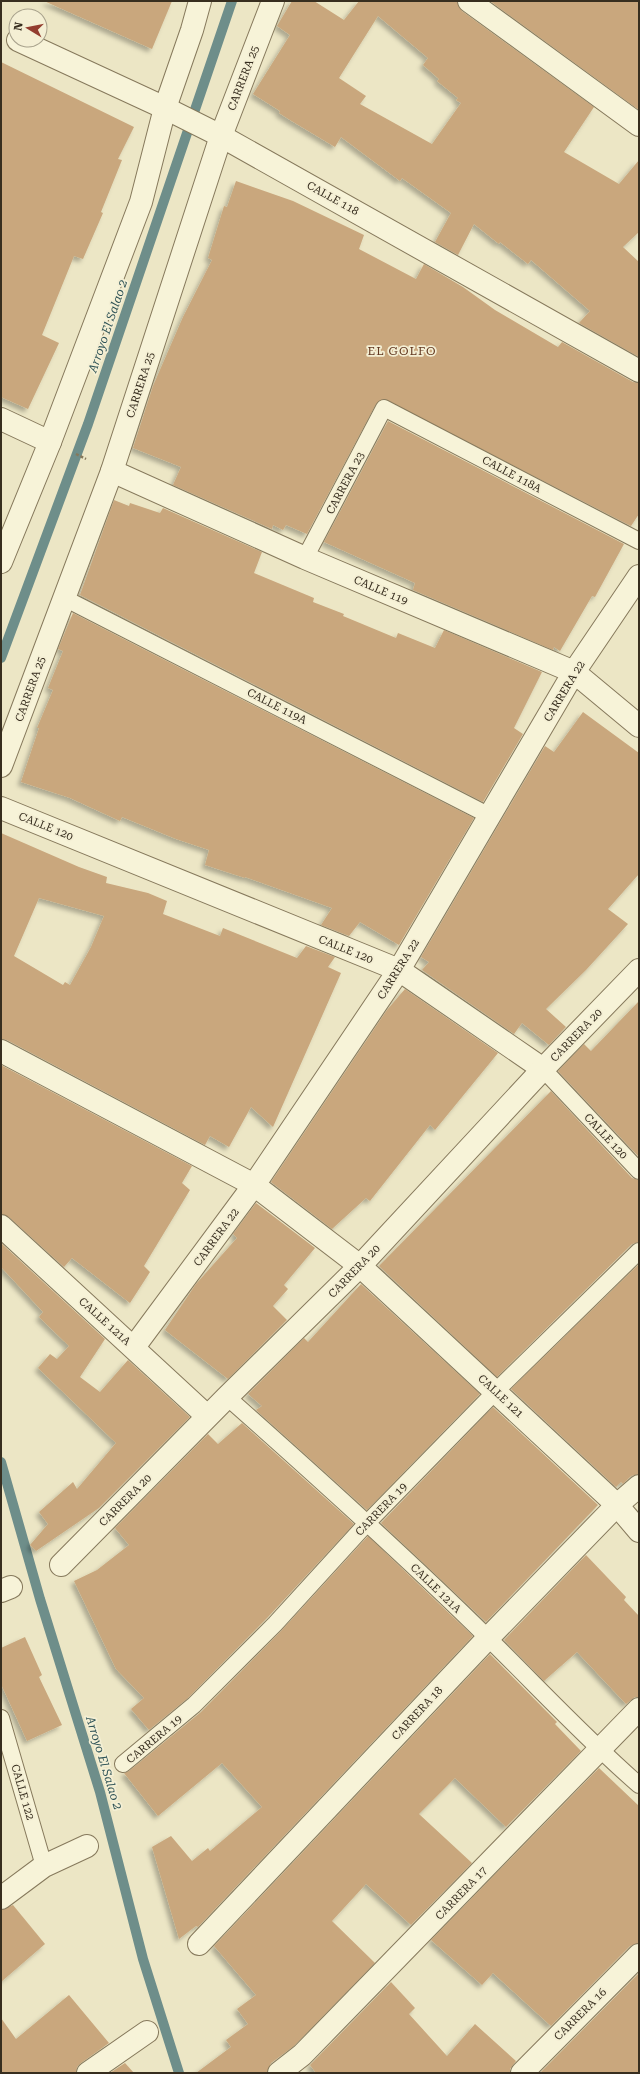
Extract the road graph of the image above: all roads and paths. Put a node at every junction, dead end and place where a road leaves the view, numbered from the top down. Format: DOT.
graph roads {
  1 [pos="200,1"];
  2 [pos="273,1"];
  3 [pos="469,1"];
  4 [pos="36,48"];
  5 [pos="165,108"];
  6 [pos="639,125"];
  7 [pos="221,136"];
  8 [pos="639,371"];
  9 [pos="384,408"];
  10 [pos="1,419"];
  11 [pos="50,442"];
  12 [pos="112,471"];
  13 [pos="639,541"];
  14 [pos="305,558"];
  15 [pos="1,562"];
  16 [pos="639,576"];
  17 [pos="64,598"];
  18 [pos="574,672"];
  19 [pos="639,726"];
  20 [pos="1,766"];
  21 [pos="1,808"];
  22 [pos="490,816"];
  23 [pos="399,970"];
  24 [pos="639,970"];
  25 [pos="1,1050"];
  26 [pos="543,1069"];
  27 [pos="639,1171"];
  28 [pos="254,1185"];
  29 [pos="1,1226"];
  30 [pos="639,1251"];
  31 [pos="360,1266"];
  32 [pos="134,1347"];
  33 [pos="496,1391"];
  34 [pos="227,1397"];
  35 [pos="207,1416"];
  36 [pos="639,1486"];
  37 [pos="617,1505"];
  38 [pos="368,1522"];
  39 [pos="639,1531"];
  40 [pos="61,1565"];
  41 [pos="488,1638"];
  42 [pos="639,1709"];
  43 [pos="1,1718"];
  44 [pos="600,1751"];
  45 [pos="123,1764"];
  46 [pos="639,1785"];
  47 [pos="87,1846"];
  48 [pos="44,1866"];
  49 [pos="1,1898"];
  50 [pos="199,1944"];
  51 [pos="639,1955"];
  52 [pos="147,2032"];
  53 [pos="88,2073"];
  54 [pos="279,2073"];
  55 [pos="522,2073"];
  1 -- 5 [label="street"];
  2 -- 7 [label="street, CARRERA 25"];
  3 -- 6 [label="street"];
  4 -- 5 [label="street, CALLE 118"];
  5 -- 7 [label="street, CALLE 118"];
  5 -- 11 [label="street"];
  7 -- 8 [label="street, CALLE 118"];
  7 -- 12 [label="street, CARRERA 25"];
  9 -- 13 [label="lane, CALLE 118A"];
  9 -- 14 [label="lane, CARRERA 23"];
  10 -- 11 [label="street"];
  11 -- 15 [label="street"];
  12 -- 14 [label="street, CALLE 119"];
  12 -- 17 [label="street, CARRERA 25"];
  14 -- 18 [label="street, CALLE 119"];
  16 -- 18 [label="street, CARRERA 22"];
  17 -- 20 [label="street, CARRERA 25"];
  17 -- 22 [label="lane, CALLE 119A"];
  18 -- 19 [label="street, CALLE 119"];
  18 -- 22 [label="street, CARRERA 22"];
  21 -- 23 [label="street, CALLE 120"];
  22 -- 23 [label="street, CARRERA 22"];
  23 -- 26 [label="street, CALLE 120"];
  23 -- 28 [label="street, CARRERA 22"];
  24 -- 26 [label="street, CARRERA 20"];
  25 -- 28 [label="street, CALLE 121"];
  26 -- 27 [label="lane, CALLE 120"];
  26 -- 31 [label="street, CARRERA 20"];
  28 -- 31 [label="street, CALLE 121"];
  28 -- 32 [label="street, CARRERA 22"];
  29 -- 32 [label="street, CALLE 121A"];
  30 -- 33 [label="lane, CARRERA 19"];
  31 -- 33 [label="street, CALLE 121"];
  31 -- 34 [label="street, CARRERA 20"];
  32 -- 35 [label="street, CALLE 121A"];
  33 -- 37 [label="street, CALLE 121"];
  33 -- 38 [label="lane, CARRERA 19"];
  34 -- 35 [label="street, CARRERA 20"];
  34 -- 38 [label="lane, CALLE 121A"];
  35 -- 40 [label="street, CARRERA 20"];
  36 -- 37 [label="street, CARRERA 18"];
  37 -- 39 [label="street, CALLE 121"];
  37 -- 41 [label="street, CARRERA 18"];
  38 -- 41 [label="lane, CALLE 121A"];
  38 -- 45 [label="lane, CARRERA 19"];
  41 -- 44 [label="lane, CALLE 121A"];
  41 -- 50 [label="street, CARRERA 18"];
  42 -- 44 [label="street, CARRERA 17"];
  43 -- 48 [label="lane, CALLE 122"];
  44 -- 46 [label="lane, CALLE 121A"];
  44 -- 54 [label="street, CARRERA 17"];
  47 -- 48 [label="street"];
  48 -- 49 [label="street"];
  51 -- 55 [label="street, CARRERA 16"];
  52 -- 53 [label="street"];
}
